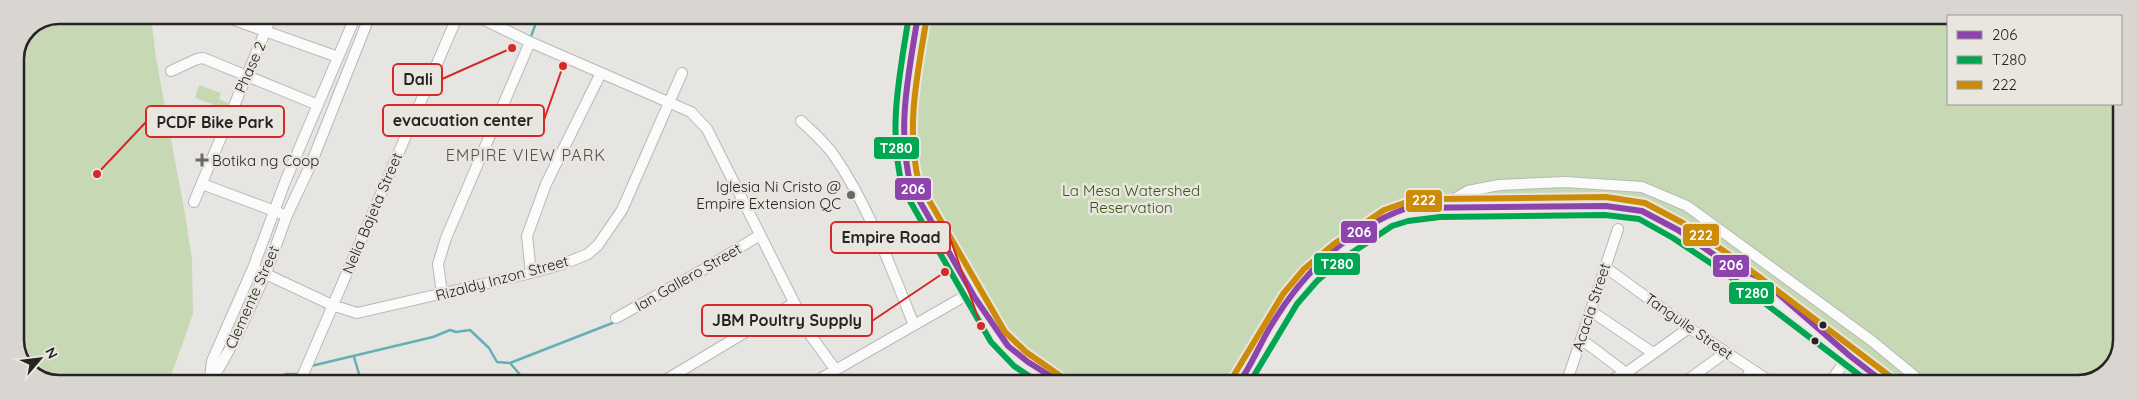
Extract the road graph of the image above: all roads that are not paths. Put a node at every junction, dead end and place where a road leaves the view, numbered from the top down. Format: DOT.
graph roads {
  1 [pos="244,24"];
  2 [pos="269,24"];
  3 [pos="352,24"];
  4 [pos="366,24"];
  5 [pos="454,24"];
  6 [pos="493,24"];
  7 [pos="917,24"];
  8 [pos="266,32"];
  9 [pos="530,42"];
  10 [pos="338,57"];
  11 [pos="171,71"];
  12 [pos="332,73"];
  13 [pos="601,73"];
  14 [pos="682,73"];
  15 [pos="247,75"];
  16 [pos="343,78"];
  17 [pos="670,102"];
  18 [pos="318,104"];
  19 [pos="313,117"];
  20 [pos="801,121"];
  21 [pos="326,123"];
  22 [pos="202,184"];
  23 [pos="194,202"];
  24 [pos="1438,208"];
  25 [pos="276,212"];
  26 [pos="287,215"];
  27 [pos="1618,229"];
  28 [pos="760,235"];
  29 [pos="1604,267"];
  30 [pos="253,268"];
  31 [pos="266,273"];
  32 [pos="531,273"];
  33 [pos="972,292"];
  34 [pos="440,294"];
  35 [pos="794,303"];
  36 [pos="332,305"];
  37 [pos="1591,311"];
  38 [pos="616,318"];
  39 [pos="914,325"];
  40 [pos="1689,328"];
  41 [pos="1581,339"];
  42 [pos="1653,353"];
  43 [pos="1725,353"];
  44 [pos="1850,356"];
  45 [pos="1751,369"];
  46 [pos="835,370"];
  47 [pos="1626,373"];
  48 [pos="209,375"];
  49 [pos="213,375"];
  50 [pos="303,375"];
  51 [pos="674,375"];
  52 [pos="826,375"];
  53 [pos="1043,375"];
  54 [pos="1244,375"];
  55 [pos="1569,375"];
  56 [pos="1622,375"];
  57 [pos="1694,375"];
  58 [pos="1748,375"];
  59 [pos="1760,375"];
  60 [pos="1841,375"];
  61 [pos="1874,375"];
  62 [pos="1914,375"];
  1 -- 8 [label="street"];
  2 -- 8 [label="street, Phase 2"];
  3 -- 10 [label="street, Clemente Street"];
  4 -- 16 [label="street, Clemente Street"];
  5 -- 36 [label="street, Nelia Bajeta Street"];
  6 -- 9 [label="street"];
  7 -- 33 [label="main road"];
  8 -- 10 [label="street"];
  8 -- 15 [label="street, Phase 2"];
  9 -- 13 [label="street"];
  9 -- 34 [label="street"];
  10 -- 12 [label="street, Clemente Street"];
  11 -- 15 [label="street"];
  12 -- 16 [label="street"];
  12 -- 18 [label="street, Clemente Street"];
  13 -- 17 [label="street"];
  13 -- 32 [label="street"];
  14 -- 17 [label="street, Rizaldy Inzon Street"];
  15 -- 18 [label="street"];
  15 -- 22 [label="street, Phase 2"];
  16 -- 21 [label="street, Clemente Street"];
  17 -- 28 [label="street"];
  17 -- 32 [label="street, Rizaldy Inzon Street"];
  18 -- 19 [label="street, Clemente Street"];
  19 -- 21 [label="street"];
  19 -- 25 [label="street, Clemente Street"];
  20 -- 39 [label="street"];
  21 -- 26 [label="street, Clemente Street"];
  22 -- 23 [label="street, Phase 2"];
  22 -- 25 [label="street"];
  24 -- 44 [label="main road"];
  24 -- 54 [label="main road"];
  24 -- 62 [label="street"];
  25 -- 26 [label="street"];
  25 -- 30 [label="street, Clemente Street"];
  26 -- 31 [label="street, Clemente Street"];
  27 -- 29 [label="street, Acacia Street"];
  28 -- 35 [label="street"];
  28 -- 38 [label="street, Ian Gallero Street"];
  29 -- 37 [label="street, Acacia Street"];
  29 -- 40 [label="street, Tanguile Street"];
  30 -- 31 [label="street, Rizaldy Inzon Street"];
  30 -- 48 [label="street, Clemente Street"];
  31 -- 36 [label="street, Rizaldy Inzon Street"];
  31 -- 49 [label="street, Clemente Street"];
  32 -- 34 [label="street, Rizaldy Inzon Street"];
  33 -- 39 [label="street"];
  33 -- 53 [label="main road"];
  34 -- 36 [label="street, Rizaldy Inzon Street"];
  35 -- 46 [label="street"];
  35 -- 51 [label="street"];
  36 -- 50 [label="street, Nelia Bajeta Street"];
  37 -- 41 [label="street, Acacia Street"];
  37 -- 42 [label="street"];
  39 -- 46 [label="street"];
  40 -- 42 [label="street"];
  40 -- 43 [label="street, Tanguile Street"];
  41 -- 47 [label="street"];
  41 -- 55 [label="street, Acacia Street"];
  42 -- 47 [label="street"];
  43 -- 45 [label="street, Tanguile Street"];
  43 -- 57 [label="street"];
  44 -- 60 [label="street"];
  44 -- 61 [label="main road"];
  45 -- 58 [label="street"];
  45 -- 59 [label="street, Tanguile Street"];
  46 -- 52 [label="street"];
  47 -- 56 [label="street"];
}
